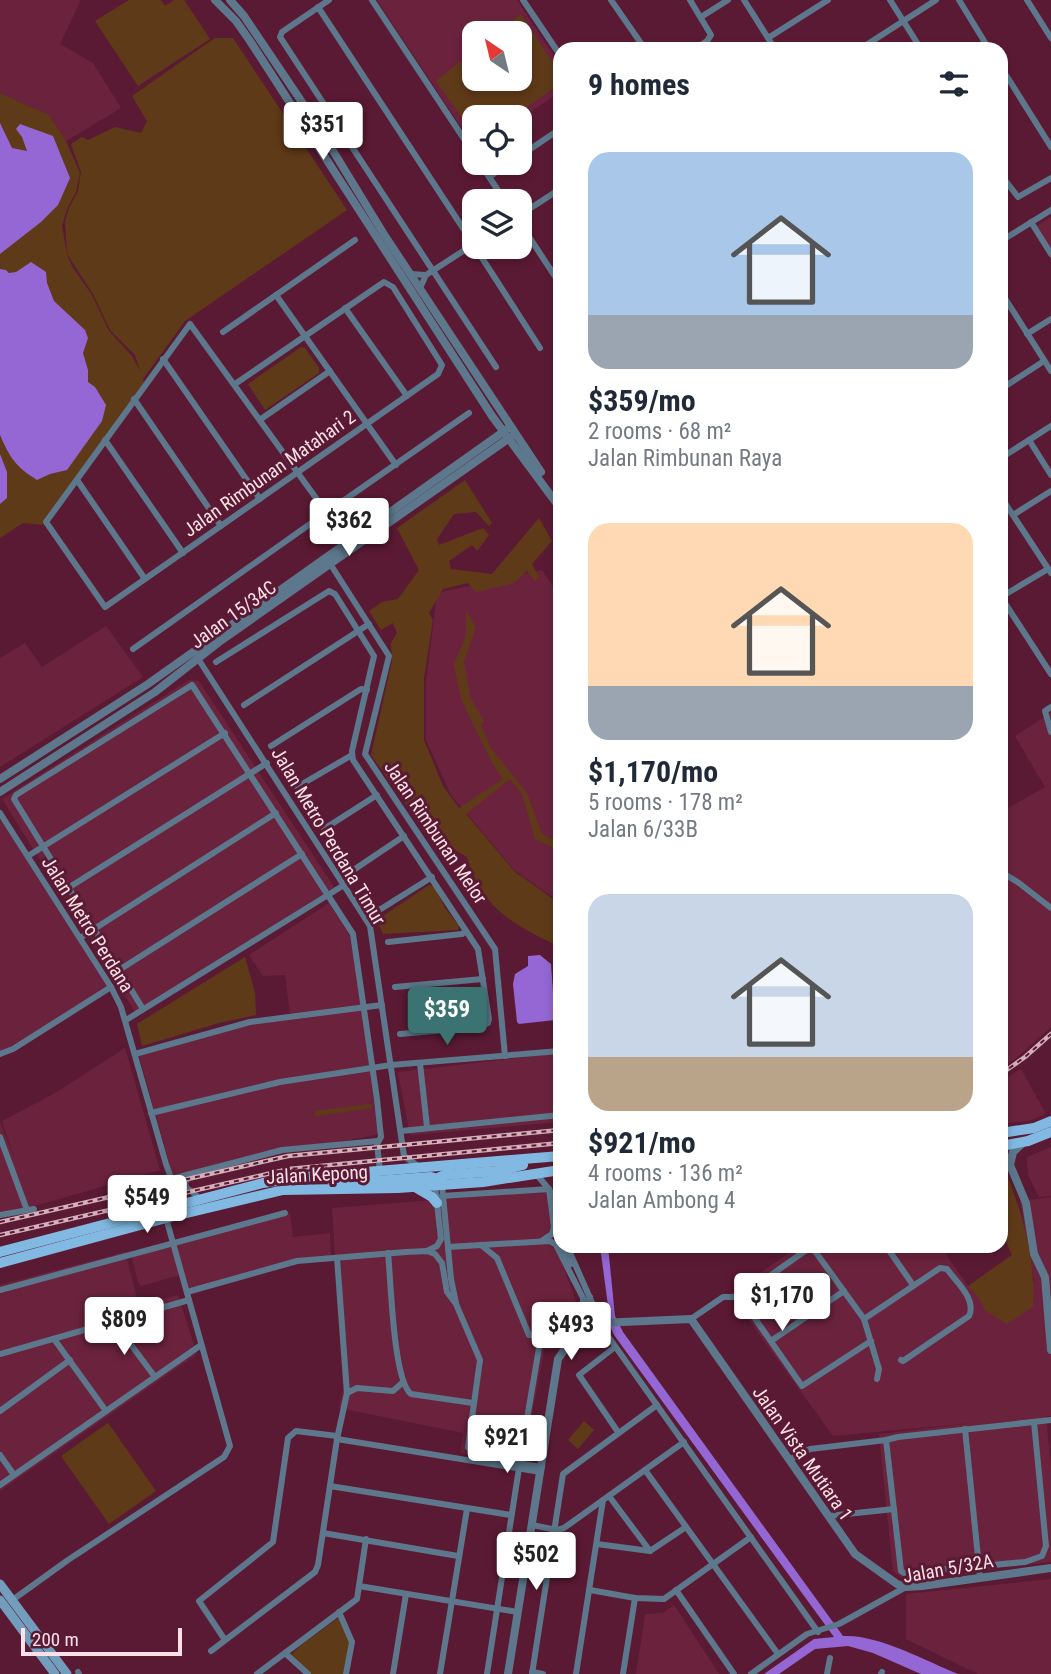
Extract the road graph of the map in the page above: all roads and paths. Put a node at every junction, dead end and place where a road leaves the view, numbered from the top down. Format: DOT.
graph roads {
  1 [pos="215,0"];
  2 [pos="230,0"];
  3 [pos="330,0"];
  4 [pos="372,0"];
  5 [pos="523,0"];
  6 [pos="611,0"];
  7 [pos="690,0"];
  8 [pos="728,0"];
  9 [pos="744,0"];
  10 [pos="828,0"];
  11 [pos="890,0"];
  12 [pos="936,0"];
  13 [pos="959,0"];
  14 [pos="1037,0"];
  15 [pos="1028,2"];
  16 [pos="318,7"];
  17 [pos="701,17"];
  18 [pos="903,21"];
  19 [pos="254,38"];
  20 [pos="768,38"];
  21 [pos="1051,38"];
  22 [pos="640,42"];
  23 [pos="706,42"];
  24 [pos="771,42"];
  25 [pos="871,42"];
  26 [pos="916,42"];
  27 [pos="985,42"];
  28 [pos="553,45"];
  29 [pos="1008,78"];
  30 [pos="553,134"];
  31 [pos="462,136"];
  32 [pos="1051,147"];
  33 [pos="532,148"];
  34 [pos="492,175"];
  35 [pos="489,177"];
  36 [pos="1051,178"];
  37 [pos="1008,186"];
  38 [pos="497,189"];
  39 [pos="553,194"];
  40 [pos="532,207"];
  41 [pos="1051,209"];
  42 [pos="1031,222"];
  43 [pos="462,227"];
  44 [pos="1008,237"];
  45 [pos="355,240"];
  46 [pos="532,241"];
  47 [pos="462,252"];
  48 [pos="1051,254"];
  49 [pos="483,259"];
  50 [pos="433,270"];
  51 [pos="553,273"];
  52 [pos="410,274"];
  53 [pos="426,275"];
  54 [pos="420,288"];
  55 [pos="276,295"];
  56 [pos="1008,303"];
  57 [pos="345,308"];
  58 [pos="1051,319"];
  59 [pos="223,332"];
  60 [pos="1027,334"];
  61 [pos="305,336"];
  62 [pos="540,348"];
  63 [pos="163,359"];
  64 [pos="1044,360"];
  65 [pos="496,367"];
  66 [pos="330,371"];
  67 [pos="1051,371"];
  68 [pos="235,384"];
  69 [pos="1008,384"];
  70 [pos="407,396"];
  71 [pos="134,399"];
  72 [pos="469,413"];
  73 [pos="492,416"];
  74 [pos="261,419"];
  75 [pos="367,424"];
  76 [pos="1051,426"];
  77 [pos="510,433"];
  78 [pos="105,440"];
  79 [pos="1029,440"];
  80 [pos="487,449"];
  81 [pos="1008,454"];
  82 [pos="396,465"];
  83 [pos="530,467"];
  84 [pos="298,471"];
  85 [pos="1051,475"];
  86 [pos="77,480"];
  87 [pos="553,491"];
  88 [pos="1051,491"];
  89 [pos="553,498"];
  90 [pos="260,499"];
  91 [pos="343,501"];
  92 [pos="1008,508"];
  93 [pos="327,512"];
  94 [pos="1013,515"];
  95 [pos="221,526"];
  96 [pos="350,545"];
  97 [pos="183,553"];
  98 [pos="328,560"];
  99 [pos="1050,571"];
  100 [pos="145,579"];
  101 [pos="1008,593"];
  102 [pos="1008,608"];
  103 [pos="369,624"];
  104 [pos="359,631"];
  105 [pos="133,649"];
  106 [pos="196,655"];
  107 [pos="216,662"];
  108 [pos="1051,674"];
  109 [pos="367,690"];
  110 [pos="244,705"];
  111 [pos="1051,707"];
  112 [pos="1051,732"];
  113 [pos="225,733"];
  114 [pos="271,746"];
  115 [pos="352,755"];
  116 [pos="267,763"];
  117 [pos="251,774"];
  118 [pos="0,779"];
  119 [pos="297,787"];
  120 [pos="0,792"];
  121 [pos="377,795"];
  122 [pos="0,813"];
  123 [pos="276,813"];
  124 [pos="324,829"];
  125 [pos="404,836"];
  126 [pos="43,847"];
  127 [pos="302,854"];
  128 [pos="28,856"];
  129 [pos="352,871"];
  130 [pos="1008,876"];
  131 [pos="432,877"];
  132 [pos="344,885"];
  133 [pos="68,888"];
  134 [pos="458,894"];
  135 [pos="328,895"];
  136 [pos="447,901"];
  137 [pos="464,903"];
  138 [pos="1051,908"];
  139 [pos="453,910"];
  140 [pos="376,912"];
  141 [pos="93,929"];
  142 [pos="466,931"];
  143 [pos="80,938"];
  144 [pos="388,942"];
  145 [pos="119,970"];
  146 [pos="483,979"];
  147 [pos="111,987"];
  148 [pos="395,987"];
  149 [pos="382,1005"];
  150 [pos="363,1008"];
  151 [pos="143,1009"];
  152 [pos="126,1020"];
  153 [pos="400,1034"];
  154 [pos="553,1052"];
  155 [pos="0,1054"];
  156 [pos="135,1054"];
  157 [pos="505,1056"];
  158 [pos="420,1063"];
  159 [pos="391,1065"];
  160 [pos="372,1068"];
  161 [pos="151,1112"];
  162 [pos="553,1116"];
  163 [pos="1051,1121"];
  164 [pos="427,1128"];
  165 [pos="401,1131"];
  166 [pos="1008,1132"];
  167 [pos="1051,1132"];
  168 [pos="0,1137"];
  169 [pos="378,1141"];
  170 [pos="1028,1141"];
  171 [pos="1008,1147"];
  172 [pos="403,1151"];
  173 [pos="553,1157"];
  174 [pos="553,1158"];
  175 [pos="1008,1162"];
  176 [pos="1010,1166"];
  177 [pos="423,1168"];
  178 [pos="385,1171"];
  179 [pos="553,1171"];
  180 [pos="194,1173"];
  181 [pos="537,1174"];
  182 [pos="293,1178"];
  183 [pos="438,1183"];
  184 [pos="460,1183"];
  185 [pos="173,1185"];
  186 [pos="414,1186"];
  187 [pos="549,1189"];
  188 [pos="216,1195"];
  189 [pos="197,1196"];
  190 [pos="440,1199"];
  191 [pos="176,1211"];
  192 [pos="285,1213"];
  193 [pos="0,1215"];
  194 [pos="553,1219"];
  195 [pos="89,1229"];
  196 [pos="553,1230"];
  197 [pos="543,1240"];
  198 [pos="173,1241"];
  199 [pos="501,1243"];
  200 [pos="480,1244"];
  201 [pos="553,1244"];
  202 [pos="448,1247"];
  203 [pos="0,1250"];
  204 [pos="427,1251"];
  205 [pos="388,1253"];
  206 [pos="560,1253"];
  207 [pos="565,1253"];
  208 [pos="570,1253"];
  209 [pos="802,1253"];
  210 [pos="817,1253"];
  211 [pos="891,1253"];
  212 [pos="337,1258"];
  213 [pos="497,1258"];
  214 [pos="0,1263"];
  215 [pos="1051,1268"];
  216 [pos="1041,1269"];
  217 [pos="913,1285"];
  218 [pos="0,1290"];
  219 [pos="844,1291"];
  220 [pos="187,1292"];
  221 [pos="590,1297"];
  222 [pos="740,1297"];
  223 [pos="189,1300"];
  224 [pos="456,1304"];
  225 [pos="578,1313"];
  226 [pos="691,1319"];
  227 [pos="864,1319"];
  228 [pos="566,1320"];
  229 [pos="114,1322"];
  230 [pos="605,1322"];
  231 [pos="546,1335"];
  232 [pos="577,1338"];
  233 [pos="54,1339"];
  234 [pos="871,1340"];
  235 [pos="771,1341"];
  236 [pos="201,1345"];
  237 [pos="615,1347"];
  238 [pos="1051,1350"];
  239 [pos="0,1354"];
  240 [pos="70,1360"];
  241 [pos="901,1360"];
  242 [pos="155,1377"];
  243 [pos="877,1379"];
  244 [pos="402,1383"];
  245 [pos="347,1393"];
  246 [pos="473,1404"];
  247 [pos="657,1405"];
  248 [pos="0,1410"];
  249 [pos="106,1411"];
  250 [pos="1051,1420"];
  251 [pos="1034,1422"];
  252 [pos="965,1429"];
  253 [pos="618,1432"];
  254 [pos="337,1437"];
  255 [pos="886,1440"];
  256 [pos="684,1442"];
  257 [pos="468,1447"];
  258 [pos="0,1455"];
  259 [pos="458,1458"];
  260 [pos="789,1460"];
  261 [pos="521,1466"];
  262 [pos="541,1469"];
  263 [pos="645,1470"];
  264 [pos="14,1475"];
  265 [pos="0,1485"];
  266 [pos="330,1486"];
  267 [pos="606,1498"];
  268 [pos="467,1509"];
  269 [pos="894,1509"];
  270 [pos="511,1515"];
  271 [pos="828,1516"];
  272 [pos="532,1525"];
  273 [pos="686,1527"];
  274 [pos="553,1529"];
  275 [pos="323,1532"];
  276 [pos="751,1537"];
  277 [pos="366,1539"];
  278 [pos="597,1544"];
  279 [pos="650,1551"];
  280 [pos="458,1556"];
  281 [pos="713,1564"];
  282 [pos="979,1565"];
  283 [pos="1051,1568"];
  284 [pos="980,1577"];
  285 [pos="0,1584"];
  286 [pos="359,1586"];
  287 [pos="906,1587"];
  288 [pos="590,1590"];
  289 [pos="676,1590"];
  290 [pos="406,1594"];
  291 [pos="635,1598"];
  292 [pos="452,1601"];
  293 [pos="5,1602"];
  294 [pos="498,1609"];
  295 [pos="339,1612"];
  296 [pos="518,1612"];
  297 [pos="821,1631"];
  298 [pos="225,1640"];
  299 [pos="211,1651"];
  300 [pos="285,1653"];
  301 [pos="778,1654"];
  302 [pos="830,1658"];
  303 [pos="532,1673"];
  304 [pos="55,1674"];
  305 [pos="67,1674"];
  306 [pos="257,1674"];
  307 [pos="307,1674"];
  308 [pos="346,1674"];
  309 [pos="393,1674"];
  310 [pos="440,1674"];
  311 [pos="487,1674"];
  312 [pos="508,1674"];
  313 [pos="543,1674"];
  314 [pos="576,1674"];
  315 [pos="623,1674"];
  316 [pos="734,1674"];
  317 [pos="751,1674"];
  318 [pos="827,1674"];
  1 -- 19 [label="street"];
  2 -- 19 [label="street"];
  3 -- 16 [label="street"];
  4 -- 31 [label="street"];
  5 -- 28 [label="street"];
  6 -- 22 [label="street"];
  7 -- 17 [label="street"];
  8 -- 17 [label="street"];
  9 -- 20 [label="street"];
  10 -- 20 [label="street"];
  11 -- 18 [label="street"];
  12 -- 18 [label="street"];
  13 -- 27 [label="street"];
  14 -- 15 [label="street"];
  15 -- 21 [label="street"];
  16 -- 43 [label="street"];
  16 -- 50 [label="street"];
  17 -- 23 [label="street"];
  18 -- 25 [label="street"];
  18 -- 26 [label="street"];
  19 -- 52 [label="street"];
  19 -- 73 [label="street"];
  20 -- 24 [label="street"];
  29 -- 32 [label="street"];
  30 -- 33 [label="street"];
  34 -- 35 [label="street"];
  35 -- 38 [label="street"];
  36 -- 37 [label="street"];
  39 -- 40 [label="street"];
  41 -- 42 [label="street"];
  42 -- 44 [label="street"];
  42 -- 48 [label="street"];
  45 -- 55 [label="street"];
  46 -- 51 [label="street"];
  47 -- 50 [label="street"];
  49 -- 62 [label="street"];
  50 -- 53 [label="street"];
  50 -- 65 [label="street"];
  52 -- 53 [label="street"];
  52 -- 54 [label="street"];
  53 -- 54 [label="street"];
  54 -- 77 [label="street"];
  55 -- 59 [label="street"];
  55 -- 61 [label="street"];
  56 -- 60 [label="street"];
  57 -- 61 [label="street"];
  57 -- 70 [label="street"];
  57 -- 70 [label="street, Jalan Rimbunan Matahari 2"];
  58 -- 60 [label="street"];
  60 -- 64 [label="street"];
  61 -- 66 [label="street"];
  61 -- 68 [label="street"];
  63 -- 68 [label="street"];
  63 -- 71 [label="street"];
  63 -- 90 [label="street"];
  64 -- 67 [label="street"];
  64 -- 69 [label="street"];
  66 -- 74 [label="street"];
  66 -- 75 [label="street"];
  68 -- 74 [label="street"];
  70 -- 75 [label="street, Jalan Rimbunan Matahari 2"];
  71 -- 78 [label="street"];
  71 -- 95 [label="street"];
  72 -- 82 [label="street"];
  73 -- 77 [label="street"];
  73 -- 80 [label="street"];
  74 -- 84 [label="street"];
  75 -- 82 [label="street"];
  75 -- 84 [label="street, Jalan Rimbunan Matahari 2"];
  76 -- 79 [label="street"];
  77 -- 80 [label="street, Jalan 15/34C"];
  77 -- 83 [label="street"];
  77 -- 87 [label="street"];
  78 -- 86 [label="street"];
  78 -- 97 [label="street"];
  79 -- 81 [label="street"];
  79 -- 85 [label="street"];
  80 -- 83 [label="street"];
  80 -- 96 [label="street, Jalan 15/34C"];
  82 -- 91 [label="street"];
  83 -- 89 [label="street"];
  84 -- 90 [label="street, Jalan Rimbunan Matahari 2"];
  84 -- 93 [label="street"];
  86 -- 100 [label="street"];
  86 -- 100 [label="street, Jalan Rimbunan Matahari 2"];
  88 -- 94 [label="street"];
  90 -- 95 [label="street, Jalan Rimbunan Matahari 2"];
  92 -- 94 [label="street"];
  93 -- 96 [label="street"];
  93 -- 105 [label="street"];
  94 -- 99 [label="street"];
  95 -- 97 [label="street, Jalan Rimbunan Matahari 2"];
  96 -- 98 [label="street, Jalan 15/34C"];
  97 -- 100 [label="street, Jalan Rimbunan Matahari 2"];
  98 -- 103 [label="street, Jalan Rimbunan Melor"];
  98 -- 106 [label="street, Jalan 15/34C"];
  99 -- 101 [label="street"];
  102 -- 108 [label="street"];
  103 -- 104 [label="street"];
  103 -- 134 [label="street, Jalan Rimbunan Melor"];
  104 -- 107 [label="street"];
  104 -- 109 [label="street"];
  104 -- 110 [label="street"];
  106 -- 116 [label="street, Jalan Metro Perdana Timur"];
  106 -- 118 [label="street, Jalan 15/34C"];
  106 -- 120 [label="street, Jalan 15/34C"];
  109 -- 114 [label="street"];
  109 -- 115 [label="street"];
  111 -- 112 [label="street"];
  113 -- 117 [label="street"];
  113 -- 126 [label="street"];
  113 -- 126 [label="street"];
  115 -- 119 [label="street"];
  115 -- 121 [label="street"];
  116 -- 117 [label="street"];
  116 -- 132 [label="street, Jalan Metro Perdana Timur"];
  117 -- 123 [label="street"];
  117 -- 133 [label="street"];
  121 -- 124 [label="street"];
  121 -- 125 [label="street"];
  122 -- 128 [label="street, Jalan Metro Perdana"];
  123 -- 127 [label="street"];
  123 -- 141 [label="street"];
  125 -- 129 [label="street"];
  125 -- 131 [label="street"];
  126 -- 128 [label="street"];
  126 -- 133 [label="street"];
  127 -- 135 [label="street"];
  127 -- 145 [label="street"];
  128 -- 143 [label="street, Jalan Metro Perdana"];
  130 -- 138 [label="street"];
  131 -- 136 [label="street"];
  131 -- 140 [label="street"];
  132 -- 135 [label="street"];
  132 -- 149 [label="street, Jalan Metro Perdana Timur"];
  133 -- 141 [label="street"];
  134 -- 136 [label="street"];
  134 -- 137 [label="street, Jalan Rimbunan Melor"];
  135 -- 150 [label="street"];
  135 -- 151 [label="street"];
  136 -- 139 [label="street"];
  137 -- 139 [label="street"];
  137 -- 157 [label="street, Jalan Rimbunan Melor"];
  139 -- 142 [label="street"];
  141 -- 143 [label="street"];
  141 -- 145 [label="street"];
  142 -- 144 [label="street"];
  142 -- 146 [label="street"];
  143 -- 147 [label="street, Jalan Metro Perdana"];
  145 -- 151 [label="street"];
  146 -- 148 [label="street"];
  146 -- 153 [label="street"];
  147 -- 152 [label="street, Jalan Metro Perdana"];
  147 -- 155 [label="street"];
  149 -- 150 [label="street"];
  149 -- 159 [label="street, Jalan Metro Perdana Timur"];
  150 -- 156 [label="street"];
  150 -- 160 [label="street"];
  151 -- 152 [label="street"];
  152 -- 156 [label="street, Jalan Metro Perdana"];
  154 -- 157 [label="street"];
  156 -- 161 [label="street, Jalan Metro Perdana"];
  157 -- 158 [label="street"];
  158 -- 159 [label="street"];
  158 -- 164 [label="street"];
  159 -- 160 [label="street"];
  159 -- 165 [label="street, Jalan Metro Perdana Timur"];
  160 -- 161 [label="street"];
  160 -- 169 [label="street"];
  161 -- 185 [label="street, Jalan Metro Perdana"];
  162 -- 164 [label="street"];
  163 -- 166 [label="main road"];
  164 -- 165 [label="street"];
  165 -- 172 [label="street, Jalan Metro Perdana Timur"];
  167 -- 170 [label="main road"];
  168 -- 193 [label="street"];
  169 -- 178 [label="street"];
  169 -- 180 [label="street"];
  170 -- 171 [label="main road"];
  170 -- 176 [label="street"];
  172 -- 177 [label="street"];
  172 -- 178 [label="street"];
  173 -- 177 [label="main road, Jalan Kepong"];
  174 -- 183 [label="main road"];
  175 -- 176 [label="street"];
  176 -- 216 [label="street"];
  177 -- 178 [label="main road, Jalan Kepong"];
  178 -- 182 [label="main road, Jalan Kepong"];
  179 -- 181 [label="main road, Jalan Kepong"];
  180 -- 185 [label="street"];
  180 -- 189 [label="street"];
  181 -- 184 [label="main road, Jalan Kepong"];
  181 -- 187 [label="street"];
  182 -- 183 [label="main road"];
  182 -- 188 [label="main road, Jalan Kepong"];
  183 -- 184 [label="main road, Jalan Kepong"];
  183 -- 186 [label="main road, Jalan Kepong"];
  183 -- 190 [label="street"];
  184 -- 190 [label="main road"];
  185 -- 189 [label="main road"];
  185 -- 191 [label="street, Jalan Metro Perdana"];
  185 -- 195 [label="main road"];
  186 -- 190 [label="main road"];
  186 -- 191 [label="main road, Jalan Kepong"];
  187 -- 190 [label="street"];
  187 -- 194 [label="street"];
  188 -- 189 [label="main road"];
  188 -- 191 [label="main road, Jalan Kepong"];
  190 -- 202 [label="street"];
  190 -- 204 [label="street"];
  191 -- 195 [label="main road, Jalan Kepong"];
  191 -- 198 [label="street, Jalan Metro Perdana"];
  191 -- 214 [label="main road, Jalan Kepong"];
  192 -- 198 [label="street"];
  195 -- 203 [label="main road, Jalan Kepong"];
  196 -- 197 [label="street"];
  197 -- 199 [label="street"];
  197 -- 201 [label="street"];
  198 -- 218 [label="street"];
  198 -- 220 [label="street, Jalan Metro Perdana"];
  199 -- 200 [label="street"];
  199 -- 213 [label="street"];
  200 -- 202 [label="street"];
  200 -- 213 [label="street"];
  202 -- 224 [label="street"];
  204 -- 205 [label="street"];
  204 -- 224 [label="street"];
  205 -- 212 [label="street"];
  205 -- 244 [label="street"];
  206 -- 225 [label="street"];
  207 -- 221 [label="street"];
  208 -- 221 [label="street"];
  209 -- 222 [label="street"];
  210 -- 219 [label="street"];
  211 -- 217 [label="street"];
  212 -- 220 [label="street"];
  212 -- 245 [label="street"];
  213 -- 231 [label="street"];
  215 -- 216 [label="street"];
  216 -- 238 [label="street"];
  217 -- 227 [label="street"];
  217 -- 241 [label="street"];
  219 -- 227 [label="street"];
  219 -- 235 [label="street"];
  220 -- 223 [label="street, Jalan Metro Perdana"];
  221 -- 225 [label="street"];
  221 -- 230 [label="street"];
  222 -- 226 [label="street"];
  222 -- 235 [label="street"];
  223 -- 229 [label="street"];
  223 -- 236 [label="street, Jalan Metro Perdana"];
  224 -- 246 [label="street"];
  225 -- 228 [label="street"];
  226 -- 230 [label="street"];
  226 -- 260 [label="street, Jalan Vista Mutiara 1"];
  227 -- 234 [label="street"];
  228 -- 231 [label="street"];
  228 -- 232 [label="street"];
  229 -- 233 [label="street"];
  229 -- 242 [label="street"];
  230 -- 232 [label="street"];
  230 -- 237 [label="street"];
  231 -- 261 [label="street"];
  232 -- 262 [label="street"];
  233 -- 239 [label="street"];
  233 -- 240 [label="street"];
  234 -- 235 [label="street"];
  234 -- 243 [label="street"];
  236 -- 242 [label="street"];
  236 -- 293 [label="street, Jalan Metro Perdana"];
  237 -- 247 [label="street"];
  237 -- 253 [label="street"];
  240 -- 248 [label="street"];
  240 -- 249 [label="street"];
  242 -- 249 [label="street"];
  244 -- 245 [label="street"];
  244 -- 246 [label="street"];
  245 -- 254 [label="street"];
  246 -- 257 [label="street"];
  247 -- 253 [label="street"];
  247 -- 256 [label="street"];
  249 -- 264 [label="street"];
  250 -- 251 [label="street"];
  251 -- 252 [label="street"];
  251 -- 282 [label="street"];
  252 -- 255 [label="street"];
  252 -- 282 [label="street"];
  253 -- 274 [label="street"];
  254 -- 259 [label="street"];
  254 -- 266 [label="street"];
  254 -- 298 [label="street"];
  255 -- 260 [label="street"];
  255 -- 269 [label="street"];
  256 -- 263 [label="street"];
  256 -- 276 [label="street"];
  257 -- 259 [label="street"];
  257 -- 261 [label="street"];
  258 -- 264 [label="street"];
  259 -- 261 [label="street"];
  260 -- 271 [label="street, Jalan Vista Mutiara 1"];
  261 -- 262 [label="street"];
  261 -- 270 [label="street"];
  262 -- 272 [label="street"];
  263 -- 267 [label="street"];
  263 -- 273 [label="street"];
  264 -- 265 [label="street"];
  266 -- 268 [label="street"];
  266 -- 275 [label="street"];
  267 -- 274 [label="street"];
  267 -- 278 [label="street"];
  267 -- 279 [label="street"];
  268 -- 270 [label="street"];
  268 -- 280 [label="street"];
  269 -- 271 [label="street"];
  269 -- 282 [label="street"];
  270 -- 294 [label="street"];
  271 -- 287 [label="street, Jalan Vista Mutiara 1"];
  272 -- 274 [label="street"];
  272 -- 296 [label="street"];
  273 -- 279 [label="street"];
  273 -- 281 [label="street"];
  274 -- 303 [label="street"];
  275 -- 277 [label="street"];
  275 -- 298 [label="street"];
  276 -- 281 [label="street"];
  276 -- 297 [label="street"];
  277 -- 280 [label="street"];
  277 -- 286 [label="street"];
  278 -- 279 [label="street"];
  278 -- 288 [label="street"];
  280 -- 292 [label="street"];
  281 -- 289 [label="street"];
  281 -- 301 [label="street"];
  282 -- 284 [label="street"];
  283 -- 284 [label="street, Jalan 5/32A"];
  284 -- 287 [label="street, Jalan 5/32A"];
  285 -- 293 [label="main road"];
  286 -- 290 [label="street"];
  286 -- 295 [label="street"];
  287 -- 297 [label="street, Jalan 5/32A"];
  288 -- 291 [label="street"];
  288 -- 314 [label="street"];
  289 -- 291 [label="street"];
  289 -- 316 [label="street"];
  290 -- 292 [label="street"];
  290 -- 309 [label="street"];
  291 -- 315 [label="street"];
  292 -- 294 [label="street"];
  292 -- 310 [label="street"];
  293 -- 304 [label="main road"];
  293 -- 305 [label="main road"];
  294 -- 296 [label="street"];
  294 -- 311 [label="street"];
  295 -- 300 [label="street"];
  295 -- 308 [label="street"];
  296 -- 312 [label="street"];
  297 -- 301 [label="street, Jalan 5/32A"];
  298 -- 299 [label="street"];
  300 -- 306 [label="street"];
  300 -- 307 [label="street"];
  301 -- 317 [label="street, Jalan 5/32A"];
  302 -- 318 [label="street"];
  303 -- 313 [label="street"];
}
